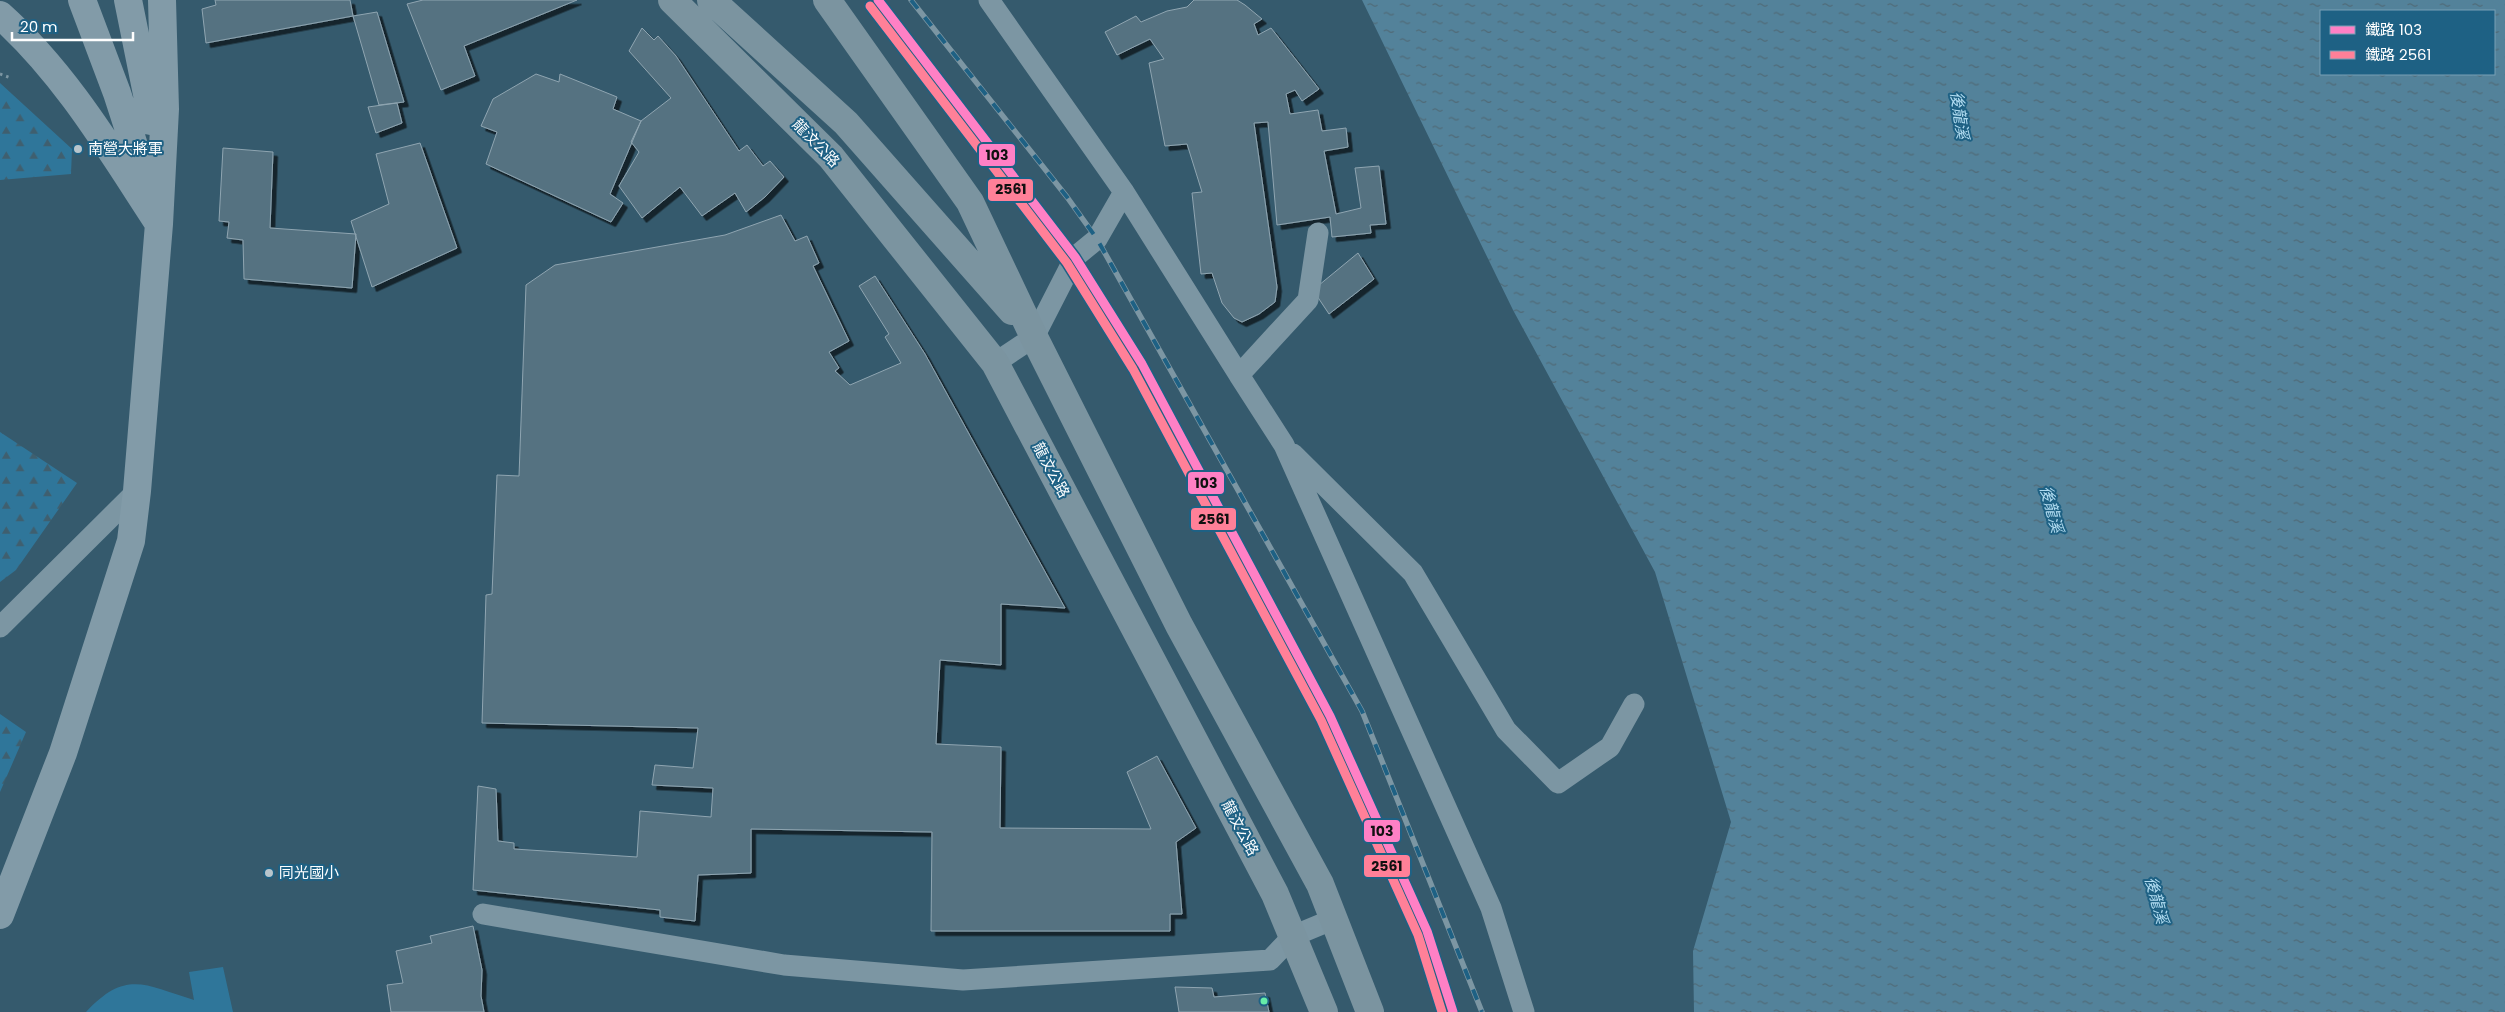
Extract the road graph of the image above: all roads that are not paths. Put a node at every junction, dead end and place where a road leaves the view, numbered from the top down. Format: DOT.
graph roads {
  1 [pos="82,0"];
  2 [pos="128,0"];
  3 [pos="162,0"];
  4 [pos="672,0"];
  5 [pos="711,0"];
  6 [pos="827,0"];
  7 [pos="989,0"];
  8 [pos="0,15"];
  9 [pos="1124,192"];
  10 [pos="159,224"];
  11 [pos="1318,233"];
  12 [pos="1034,337"];
  13 [pos="995,363"];
  14 [pos="1238,376"];
  15 [pos="1284,445"];
  16 [pos="137,491"];
  17 [pos="0,627"];
  18 [pos="1634,704"];
  19 [pos="483,914"];
  20 [pos="0,915"];
  21 [pos="1334,919"];
  22 [pos="1293,936"];
  23 [pos="1324,1012"];
  24 [pos="1370,1012"];
  25 [pos="1524,1012"];
  1 -- 10 [label="main road"];
  2 -- 10 [label="main road"];
  3 -- 10 [label="main road"];
  4 -- 13 [label="main road, 龍汶公路"];
  5 -- 12 [label="main road"];
  6 -- 12 [label="main road"];
  7 -- 9 [label="lane"];
  8 -- 10 [label="main road"];
  9 -- 12 [label="lane"];
  9 -- 14 [label="lane"];
  10 -- 16 [label="main road"];
  11 -- 14 [label="lane"];
  12 -- 13 [label="lane"];
  12 -- 21 [label="main road"];
  13 -- 22 [label="main road, 龍汶公路"];
  14 -- 15 [label="lane"];
  15 -- 18 [label="lane"];
  15 -- 25 [label="lane"];
  16 -- 17 [label="lane"];
  16 -- 20 [label="main road"];
  19 -- 22 [label="lane"];
  21 -- 22 [label="lane"];
  21 -- 24 [label="main road"];
  22 -- 23 [label="main road, 龍汶公路"];
}
